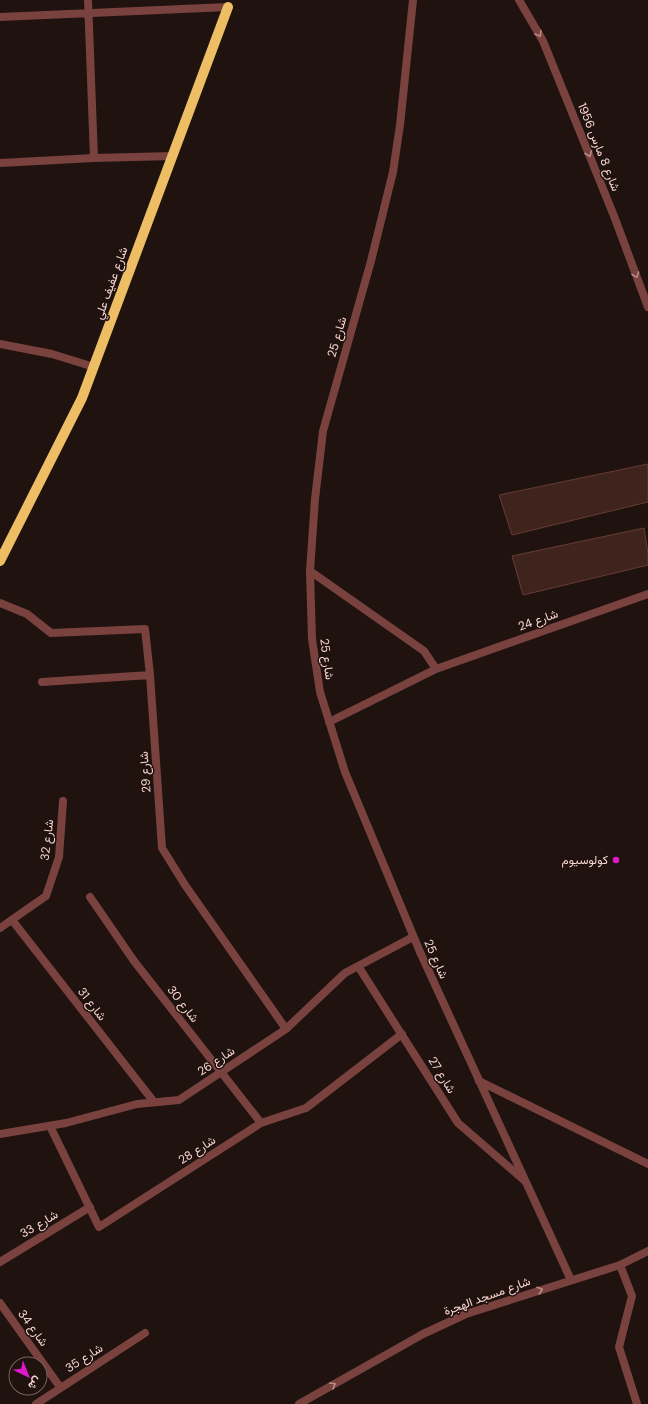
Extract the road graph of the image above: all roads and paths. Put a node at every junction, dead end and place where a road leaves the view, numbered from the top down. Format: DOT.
graph roads {
  1 [pos="88,0"];
  2 [pos="413,0"];
  3 [pos="519,0"];
  4 [pos="230,2"];
  5 [pos="89,14"];
  6 [pos="0,17"];
  7 [pos="172,156"];
  8 [pos="94,158"];
  9 [pos="0,162"];
  10 [pos="648,307"];
  11 [pos="0,344"];
  12 [pos="94,367"];
  13 [pos="0,560"];
  14 [pos="310,571"];
  15 [pos="648,594"];
  16 [pos="0,603"];
  17 [pos="436,669"];
  18 [pos="150,675"];
  19 [pos="42,682"];
  20 [pos="329,722"];
  21 [pos="63,801"];
  22 [pos="90,897"];
  23 [pos="12,920"];
  24 [pos="0,928"];
  25 [pos="413,937"];
  26 [pos="358,966"];
  27 [pos="286,1029"];
  28 [pos="402,1034"];
  29 [pos="221,1072"];
  30 [pos="479,1081"];
  31 [pos="154,1102"];
  32 [pos="261,1123"];
  33 [pos="50,1126"];
  34 [pos="0,1134"];
  35 [pos="648,1164"];
  36 [pos="526,1181"];
  37 [pos="90,1207"];
  38 [pos="648,1251"];
  39 [pos="0,1262"];
  40 [pos="620,1265"];
  41 [pos="571,1280"];
  42 [pos="0,1303"];
  43 [pos="145,1334"];
  44 [pos="60,1387"];
  45 [pos="36,1404"];
  46 [pos="300,1404"];
  47 [pos="637,1404"];
  1 -- 5 [label="street"];
  2 -- 14 [label="street, شارع 25"];
  3 -- 10 [label="street, شارع 8 مارس 1956, one-way"];
  4 -- 5 [label="street"];
  4 -- 7 [label="main road, شارع عفيف علي"];
  5 -- 6 [label="street"];
  5 -- 8 [label="street"];
  7 -- 8 [label="street"];
  7 -- 12 [label="main road, شارع عفيف علي"];
  8 -- 9 [label="street"];
  11 -- 12 [label="street"];
  12 -- 13 [label="main road, شارع عفيف علي"];
  14 -- 17 [label="street"];
  14 -- 20 [label="street, شارع 25"];
  15 -- 17 [label="street, شارع 24"];
  16 -- 18 [label="street, شارع 29"];
  17 -- 20 [label="street, شارع 24"];
  18 -- 19 [label="street"];
  18 -- 27 [label="street, شارع 29"];
  20 -- 25 [label="street, شارع 25"];
  21 -- 23 [label="street, شارع 32"];
  22 -- 29 [label="street, شارع 30"];
  23 -- 24 [label="street, شارع 32"];
  23 -- 31 [label="street, شارع 31"];
  25 -- 26 [label="street, شارع 26"];
  25 -- 30 [label="street, شارع 25"];
  26 -- 27 [label="street, شارع 26"];
  26 -- 28 [label="street, شارع 27"];
  27 -- 29 [label="street, شارع 26"];
  28 -- 32 [label="street, شارع 28"];
  28 -- 36 [label="street, شارع 27"];
  29 -- 31 [label="street, شارع 26"];
  29 -- 32 [label="street, شارع 30"];
  30 -- 35 [label="street"];
  30 -- 36 [label="street, شارع 25"];
  31 -- 33 [label="street, شارع 26"];
  32 -- 37 [label="street, شارع 28"];
  33 -- 34 [label="street, شارع 26"];
  33 -- 37 [label="street, شارع 28"];
  36 -- 41 [label="street, شارع 25"];
  37 -- 39 [label="street, شارع 33"];
  38 -- 40 [label="street, شارع مسجد الهجرة"];
  40 -- 41 [label="street, شارع مسجد الهجرة"];
  40 -- 47 [label="street"];
  46 -- 41 [label="street, شارع مسجد الهجرة, one-way"];
  42 -- 44 [label="street, شارع 34"];
  43 -- 44 [label="street, شارع 35"];
  44 -- 45 [label="street, شارع 35"];
}
